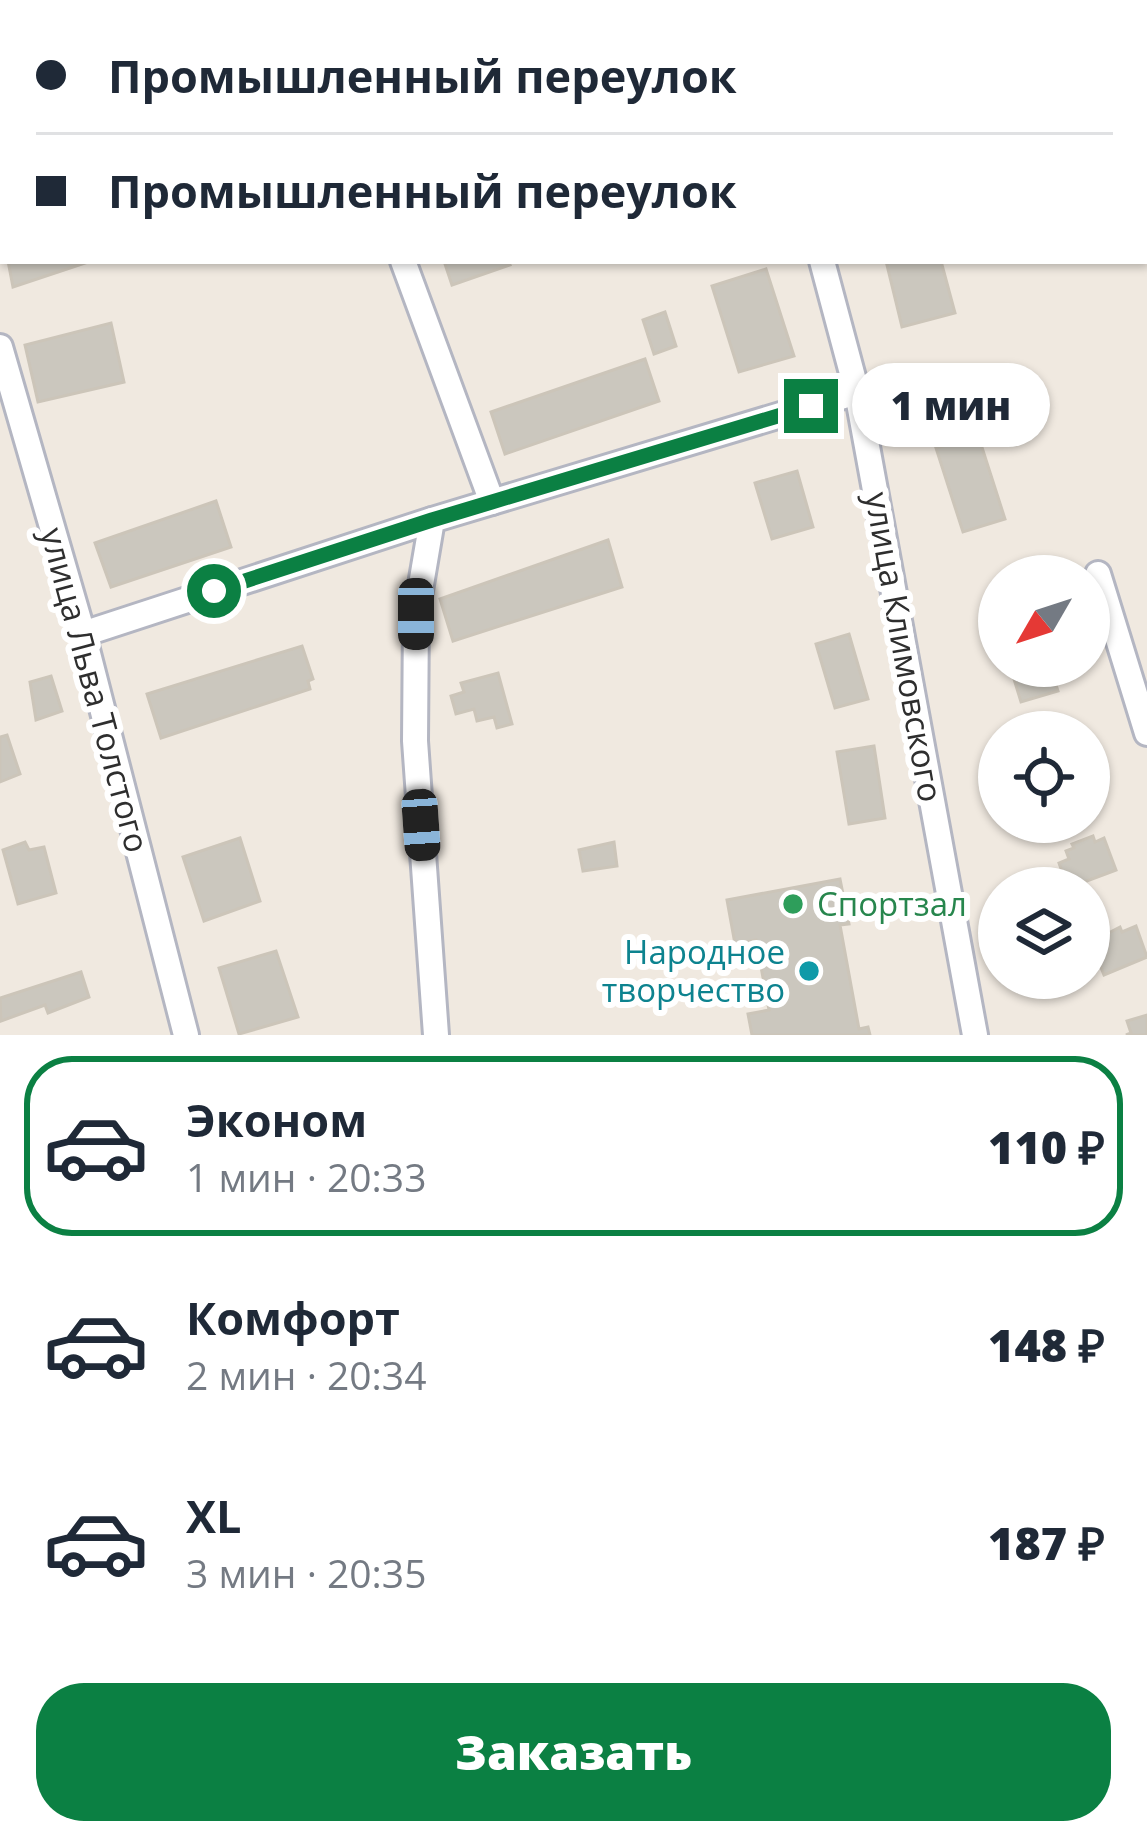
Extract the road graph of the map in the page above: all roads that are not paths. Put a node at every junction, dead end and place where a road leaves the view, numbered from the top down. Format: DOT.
graph roads {
  1 [pos="404,264"];
  2 [pos="823,264"];
  3 [pos="0,347"];
  4 [pos="857,392"];
  5 [pos="492,502"];
  6 [pos="432,520"];
  7 [pos="1110,613"];
  8 [pos="83,634"];
  9 [pos="1147,733"];
  10 [pos="186,1035"];
  11 [pos="436,1035"];
  12 [pos="975,1035"];
  1 -- 5 [label="street"];
  2 -- 4 [label="street, улица Климовского"];
  3 -- 8 [label="street, улица Льва Толстого"];
  4 -- 5 [label="street"];
  4 -- 12 [label="street, улица Климовского"];
  5 -- 6 [label="street"];
  6 -- 8 [label="street"];
  6 -- 11 [label="street"];
  7 -- 9 [label="street"];
  8 -- 10 [label="street, улица Льва Толстого"];
}
